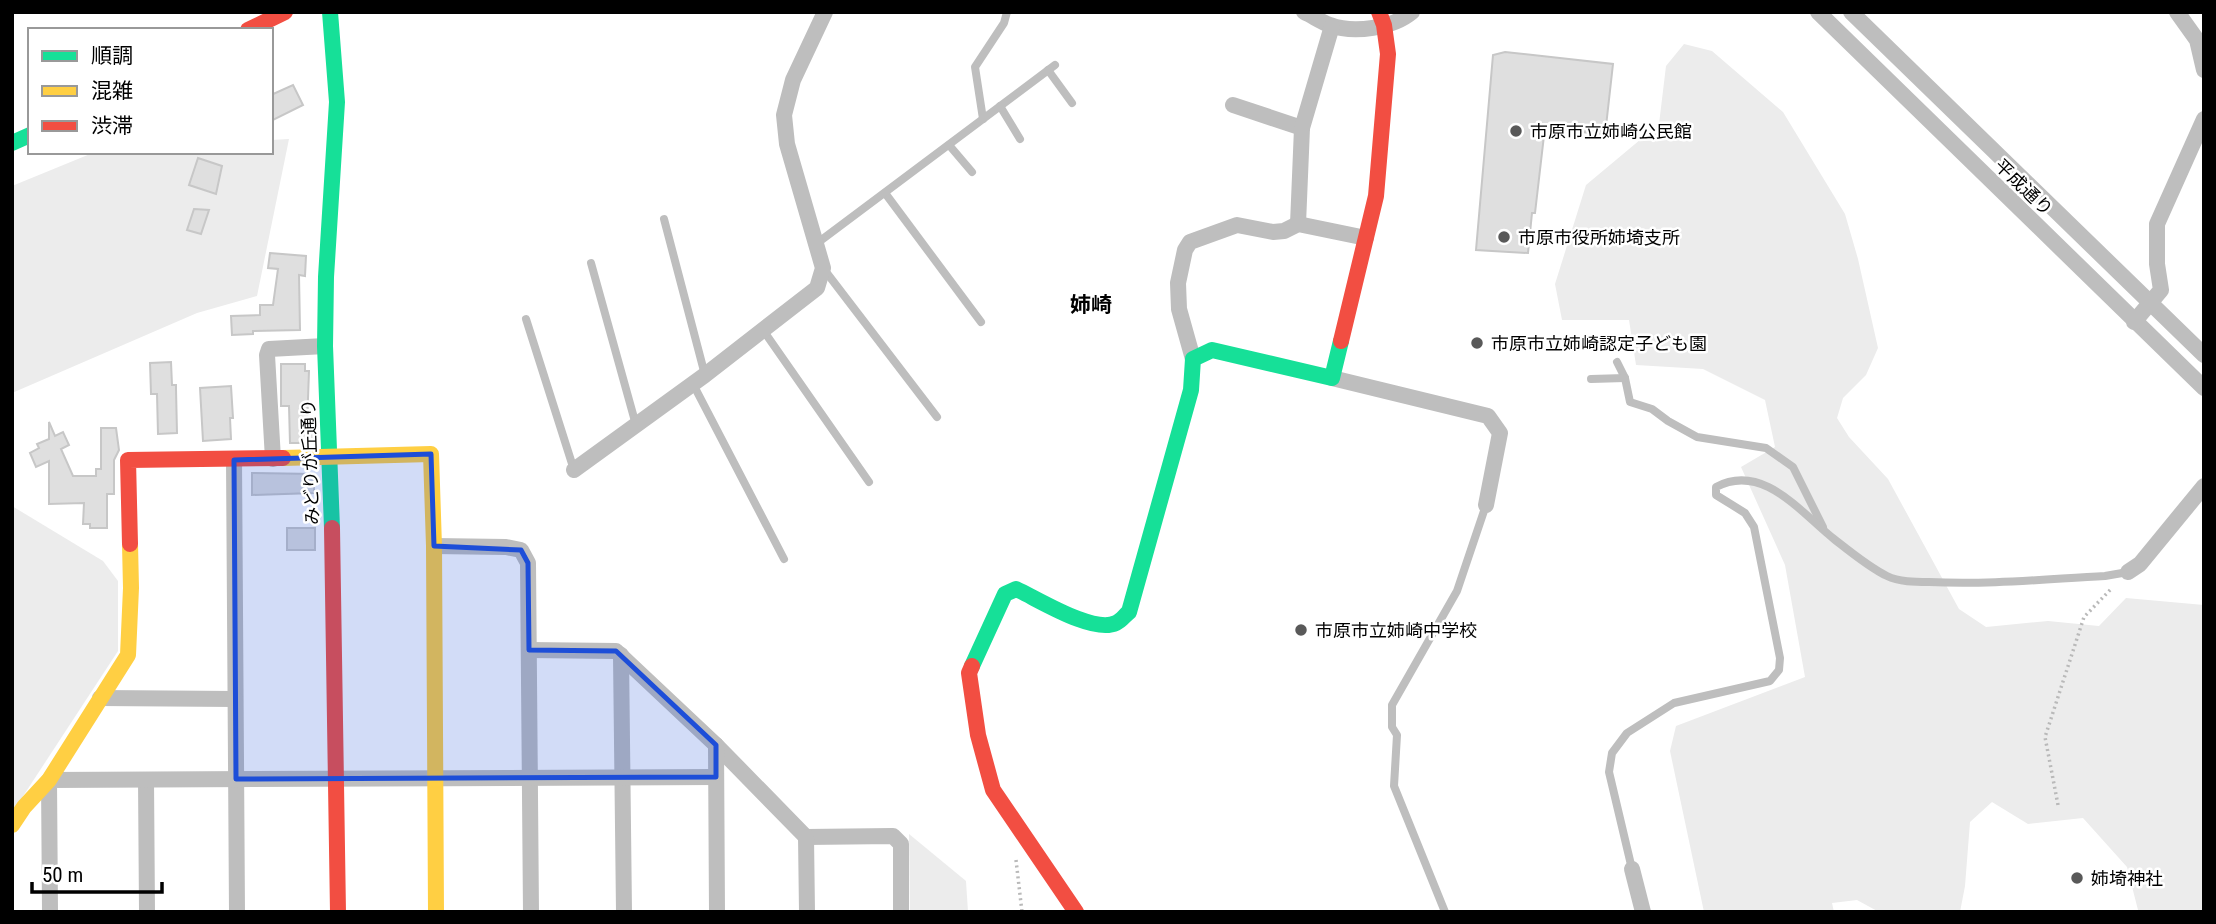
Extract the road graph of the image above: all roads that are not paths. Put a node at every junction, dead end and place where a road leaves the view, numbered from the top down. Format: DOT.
graph roads {
  1 [pos="285,12"];
  2 [pos="330,12"];
  3 [pos="825,12"];
  4 [pos="1007,12"];
  5 [pos="1304,12"];
  6 [pos="1412,12"];
  7 [pos="1818,12"];
  8 [pos="1851,12"];
  9 [pos="2176,12"];
  10 [pos="1382,18"];
  11 [pos="1332,26"];
  12 [pos="252,28"];
  13 [pos="2204,70"];
  14 [pos="1072,103"];
  15 [pos="1233,105"];
  16 [pos="1000,106"];
  17 [pos="983,119"];
  18 [pos="2204,119"];
  19 [pos="1302,128"];
  20 [pos="28,136"];
  21 [pos="1020,139"];
  22 [pos="12,143"];
  23 [pos="948,145"];
  24 [pos="972,172"];
  25 [pos="885,193"];
  26 [pos="664,219"];
  27 [pos="1298,224"];
  28 [pos="1366,238"];
  29 [pos="816,244"];
  30 [pos="591,263"];
  31 [pos="823,268"];
  32 [pos="2151,303"];
  33 [pos="526,319"];
  34 [pos="981,322"];
  35 [pos="2134,322"];
  36 [pos="763,330"];
  37 [pos="325,346"];
  38 [pos="2204,355"];
  39 [pos="1193,359"];
  40 [pos="1617,362"];
  41 [pos="1332,378"];
  42 [pos="1625,378"];
  43 [pos="1591,379"];
  44 [pos="699,380"];
  45 [pos="2204,388"];
  46 [pos="937,417"];
  47 [pos="636,425"];
  48 [pos="331,458"];
  49 [pos="273,459"];
  50 [pos="234,460"];
  51 [pos="574,470"];
  52 [pos="869,481"];
  53 [pos="2204,486"];
  54 [pos="1486,505"];
  55 [pos="1826,532"];
  56 [pos="434,546"];
  57 [pos="783,559"];
  58 [pos="2128,572"];
  59 [pos="529,650"];
  60 [pos="621,655"];
  61 [pos="100,698"];
  62 [pos="235,699"];
  63 [pos="716,745"];
  64 [pos="716,777"];
  65 [pos="434,778"];
  66 [pos="530,778"];
  67 [pos="622,778"];
  68 [pos="236,779"];
  69 [pos="337,779"];
  70 [pos="49,780"];
  71 [pos="146,780"];
  72 [pos="12,825"];
  73 [pos="806,837"];
  74 [pos="1632,869"];
  75 [pos="50,912"];
  76 [pos="147,912"];
  77 [pos="237,912"];
  78 [pos="338,912"];
  79 [pos="436,912"];
  80 [pos="531,912"];
  81 [pos="624,912"];
  82 [pos="717,912"];
  83 [pos="807,912"];
  84 [pos="901,912"];
  85 [pos="1076,912"];
  86 [pos="1445,912"];
  87 [pos="1643,912"];
  1 -- 12 [label="street"];
  2 -- 37 [label="street, みどりが丘通り"];
  3 -- 29 [label="street"];
  4 -- 17 [label="lane"];
  5 -- 11 [label="street"];
  6 -- 10 [label="street"];
  7 -- 35 [label="street, 平成通り"];
  8 -- 32 [label="street, 平成通り"];
  9 -- 13 [label="street"];
  10 -- 11 [label="street"];
  10 -- 28 [label="street"];
  11 -- 19 [label="street"];
  14 -- 16 [label="lane"];
  15 -- 19 [label="street"];
  16 -- 17 [label="lane"];
  16 -- 21 [label="lane"];
  17 -- 23 [label="lane"];
  18 -- 32 [label="street"];
  19 -- 27 [label="street"];
  20 -- 22 [label="street"];
  23 -- 24 [label="lane"];
  23 -- 25 [label="lane"];
  25 -- 29 [label="lane"];
  25 -- 34 [label="lane"];
  26 -- 44 [label="lane"];
  27 -- 28 [label="street"];
  27 -- 39 [label="street"];
  28 -- 41 [label="street"];
  29 -- 31 [label="street"];
  30 -- 47 [label="lane"];
  31 -- 36 [label="street"];
  31 -- 46 [label="lane"];
  32 -- 35 [label="street"];
  32 -- 38 [label="street, 平成通り"];
  33 -- 51 [label="lane"];
  35 -- 45 [label="street, 平成通り"];
  36 -- 44 [label="street"];
  36 -- 52 [label="lane"];
  37 -- 48 [label="street, みどりが丘通り"];
  37 -- 49 [label="street"];
  39 -- 41 [label="street"];
  39 -- 85 [label="street"];
  40 -- 42 [label="lane"];
  41 -- 54 [label="street"];
  42 -- 43 [label="lane"];
  42 -- 55 [label="lane"];
  44 -- 47 [label="street"];
  44 -- 57 [label="lane"];
  47 -- 51 [label="street"];
  48 -- 49 [label="street"];
  48 -- 56 [label="street"];
  48 -- 69 [label="street, みどりが丘通り"];
  49 -- 50 [label="street"];
  50 -- 61 [label="street"];
  50 -- 62 [label="street"];
  53 -- 58 [label="street"];
  54 -- 86 [label="lane"];
  55 -- 58 [label="lane"];
  55 -- 74 [label="lane"];
  56 -- 59 [label="street"];
  56 -- 65 [label="street"];
  59 -- 60 [label="street"];
  59 -- 66 [label="street"];
  60 -- 63 [label="street"];
  60 -- 67 [label="street"];
  61 -- 62 [label="street"];
  61 -- 70 [label="street"];
  62 -- 68 [label="street"];
  63 -- 64 [label="street"];
  63 -- 73 [label="street"];
  64 -- 67 [label="street"];
  64 -- 82 [label="street"];
  65 -- 66 [label="street"];
  65 -- 69 [label="street"];
  65 -- 79 [label="street"];
  66 -- 67 [label="street"];
  66 -- 80 [label="street"];
  67 -- 81 [label="street"];
  68 -- 69 [label="street"];
  68 -- 71 [label="street"];
  68 -- 77 [label="street"];
  69 -- 78 [label="street, みどりが丘通り"];
  70 -- 71 [label="street"];
  70 -- 72 [label="street"];
  70 -- 75 [label="street"];
  71 -- 76 [label="street"];
  73 -- 83 [label="street"];
  73 -- 84 [label="street"];
  74 -- 87 [label="street"];
}
